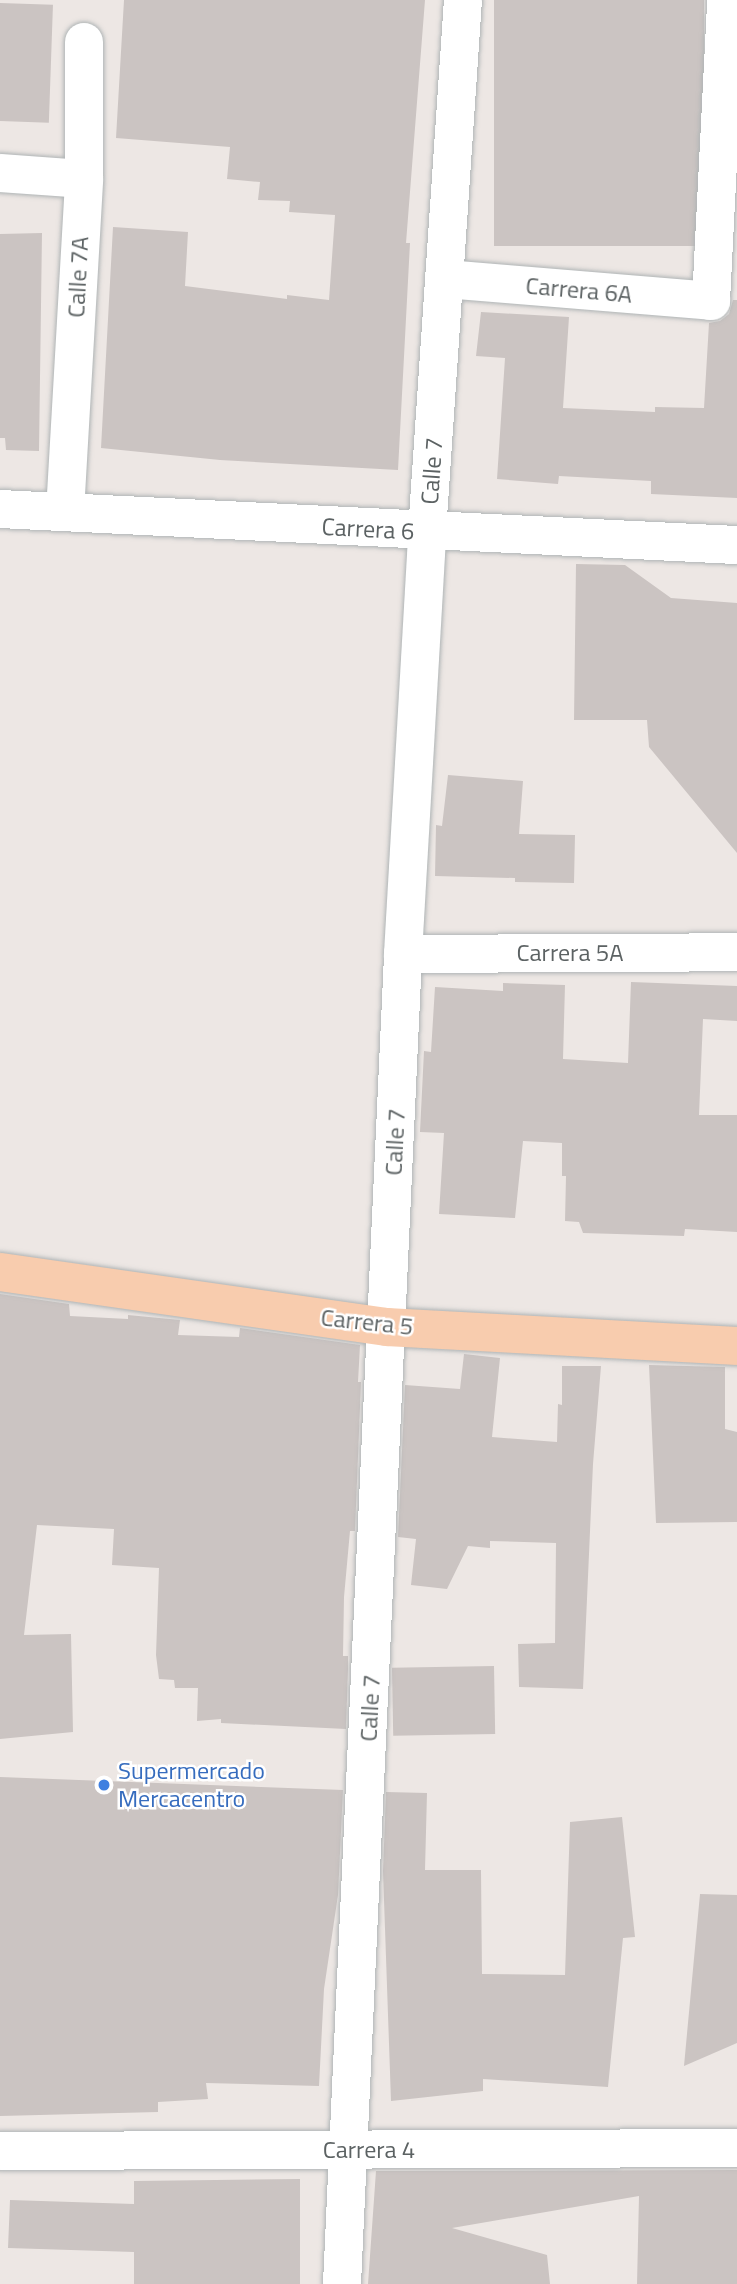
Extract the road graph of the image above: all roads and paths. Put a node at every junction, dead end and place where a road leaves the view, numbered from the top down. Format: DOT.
graph roads {
  1 [pos="463,0"];
  2 [pos="726,0"];
  3 [pos="84,42"];
  4 [pos="0,173"];
  5 [pos="84,179"];
  6 [pos="446,279"];
  7 [pos="0,509"];
  8 [pos="65,512"];
  9 [pos="427,532"];
  10 [pos="737,545"];
  11 [pos="737,953"];
  12 [pos="403,954"];
  13 [pos="0,1272"];
  14 [pos="387,1327"];
  15 [pos="737,1346"];
  16 [pos="737,2148"];
  17 [pos="350,2150"];
  18 [pos="0,2151"];
  19 [pos="342,2284"];
  1 -- 6 [label="street, Calle 7"];
  2 -- 6 [label="street, Carrera 6A"];
  3 -- 5 [label="street, Calle 7A"];
  4 -- 5 [label="street"];
  5 -- 8 [label="street, Calle 7A"];
  6 -- 9 [label="street, Calle 7"];
  7 -- 8 [label="street, Carrera 6"];
  8 -- 9 [label="street, Carrera 6"];
  9 -- 10 [label="street, Carrera 6"];
  9 -- 12 [label="street, Calle 7"];
  11 -- 12 [label="street, Carrera 5A"];
  12 -- 14 [label="street, Calle 7"];
  13 -- 14 [label="main road, Carrera 5"];
  14 -- 15 [label="main road, Carrera 5"];
  14 -- 17 [label="street, Calle 7"];
  16 -- 17 [label="street, Carrera 4"];
  17 -- 18 [label="street, Carrera 4"];
  17 -- 19 [label="street, Calle 7"];
}
